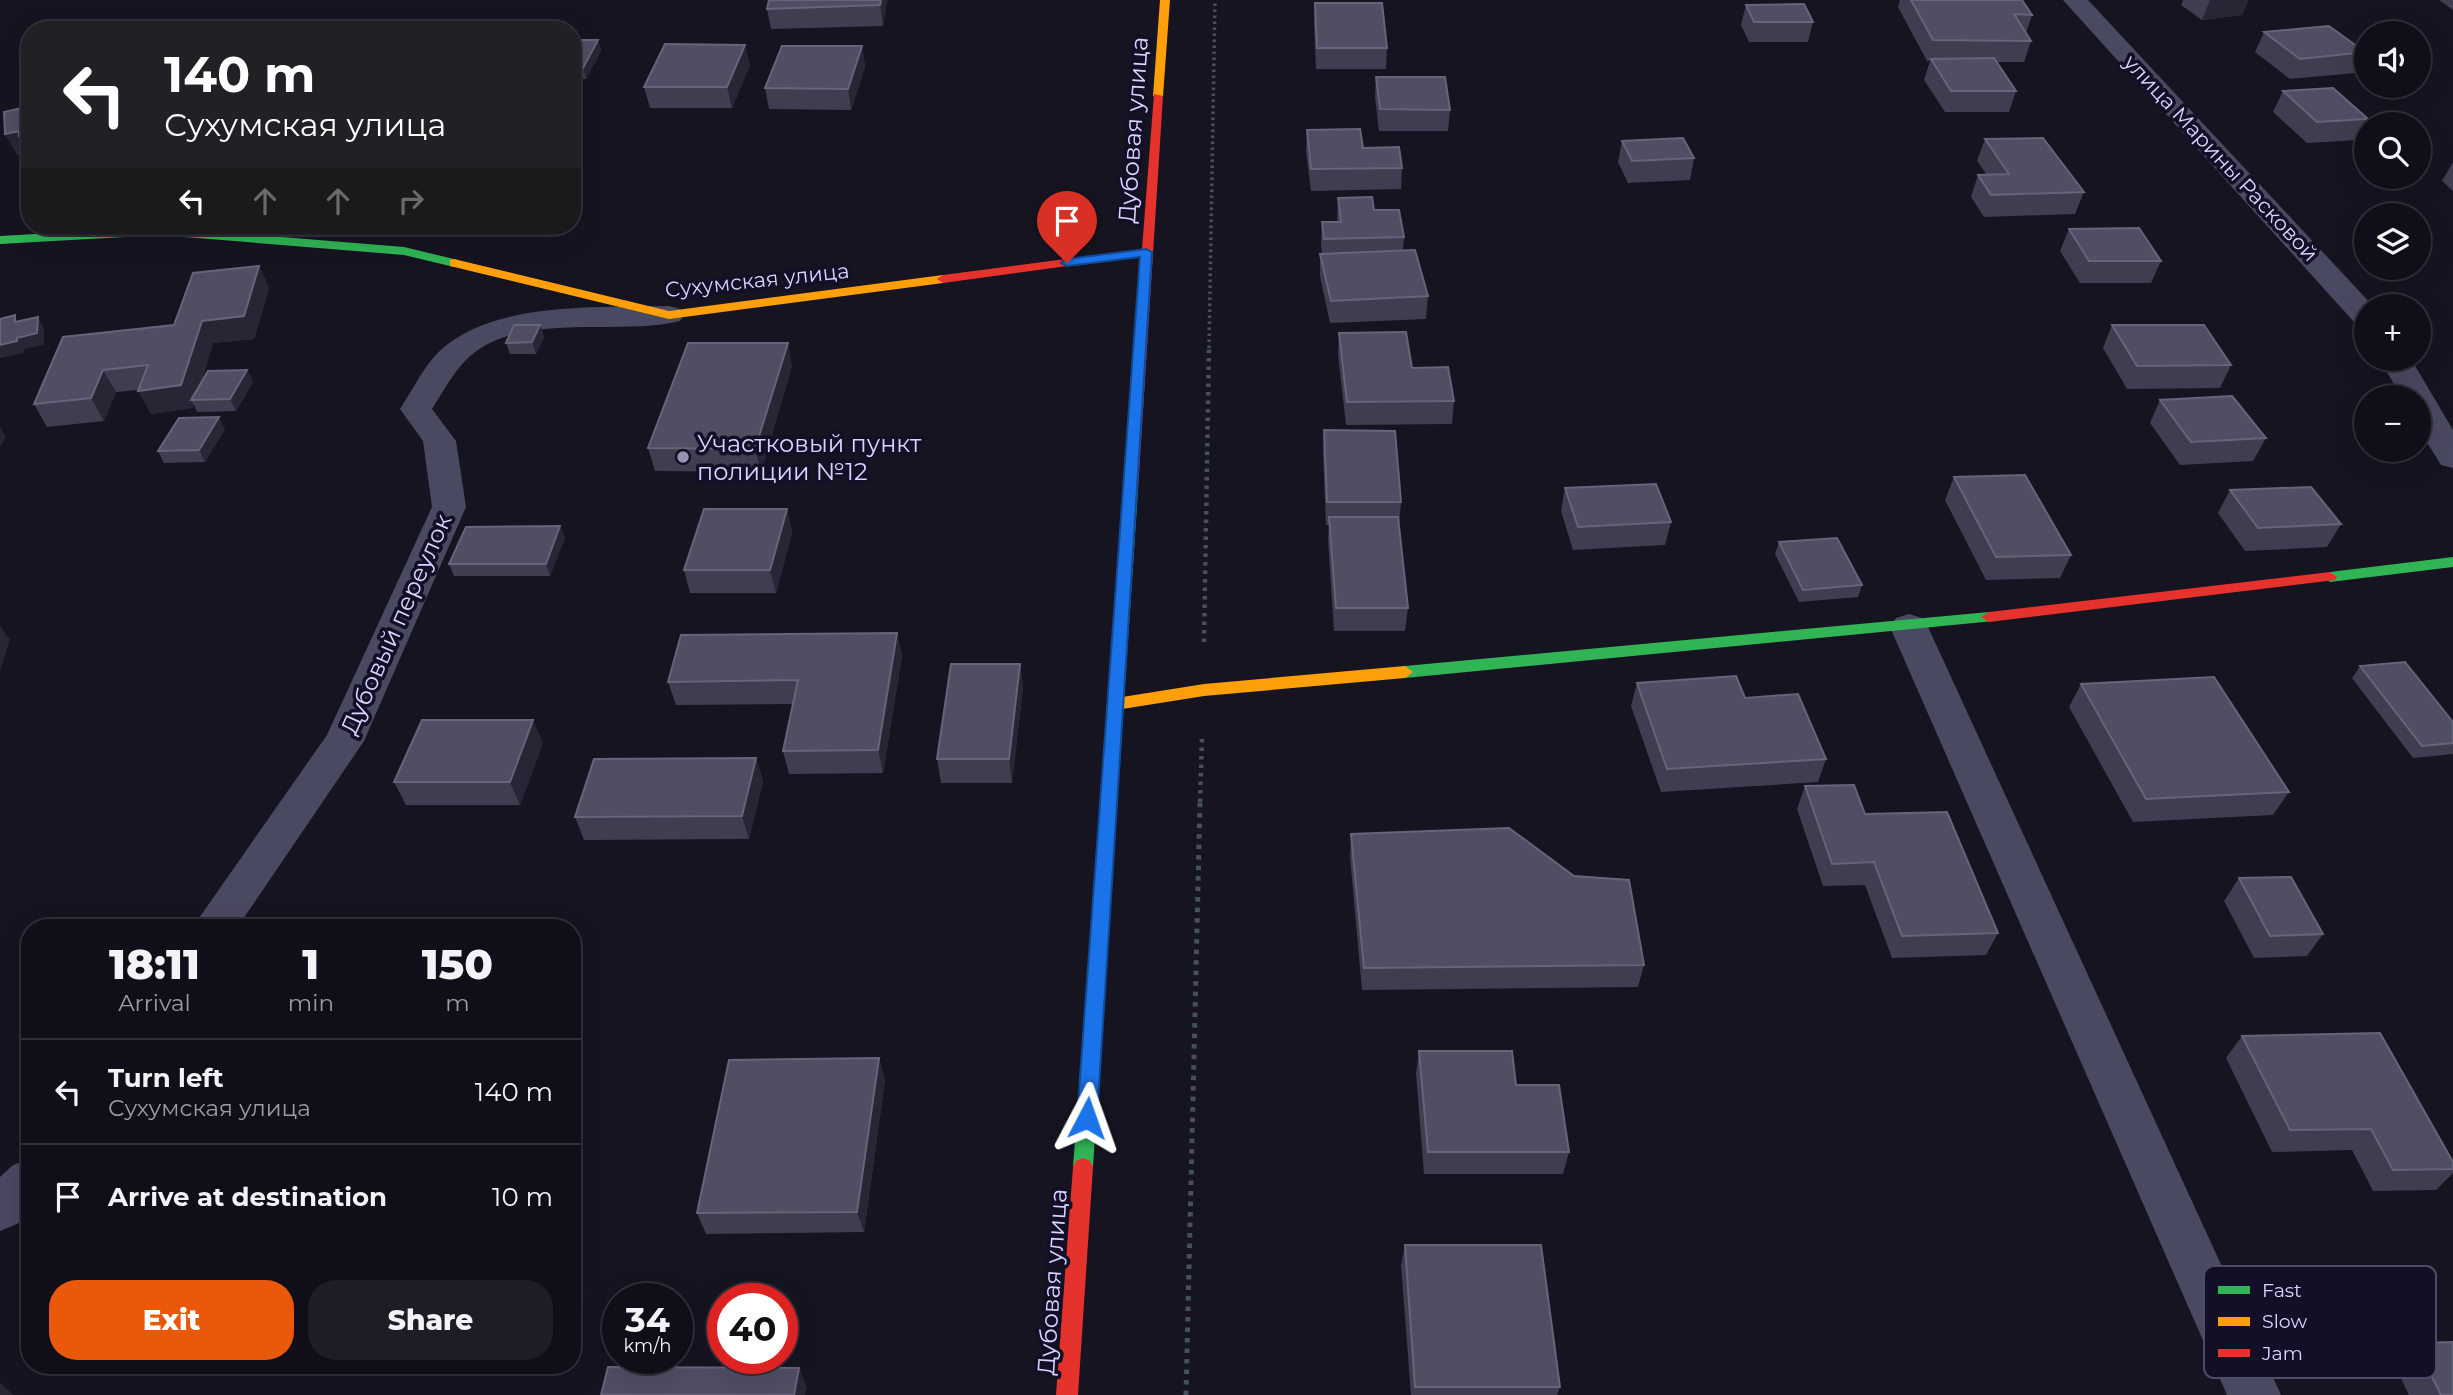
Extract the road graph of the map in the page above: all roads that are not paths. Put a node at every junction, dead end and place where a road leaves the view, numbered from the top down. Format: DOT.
graph roads {
  1 [pos="1165,0"];
  2 [pos="2076,0"];
  3 [pos="89,235"];
  4 [pos="209,235"];
  5 [pos="0,240"];
  6 [pos="1146,252"];
  7 [pos="2354,304"];
  8 [pos="669,314"];
  9 [pos="2431,420"];
  10 [pos="2453,458"];
  11 [pos="2453,562"];
  12 [pos="1909,627"];
  13 [pos="1116,704"];
  14 [pos="219,919"];
  15 [pos="21,1189"];
  16 [pos="0,1208"];
  17 [pos="2204,1284"];
  18 [pos="2246,1378"];
  19 [pos="1067,1395"];
  20 [pos="2254,1395"];
  1 -- 6 [label="street, Дубовая улица"];
  2 -- 7 [label="street, улица Марины Расковой"];
  3 -- 5 [label="street, Сухумская улица"];
  4 -- 8 [label="street, Сухумская улица"];
  6 -- 8 [label="street, Сухумская улица"];
  6 -- 13 [label="street, Дубовая улица"];
  8 -- 14 [label="street, Дубовый переулок"];
  9 -- 10 [label="street"];
  11 -- 12 [label="street"];
  12 -- 13 [label="street"];
  12 -- 17 [label="street"];
  13 -- 19 [label="street, Дубовая улица"];
  15 -- 16 [label="street"];
  18 -- 20 [label="street"];
}
